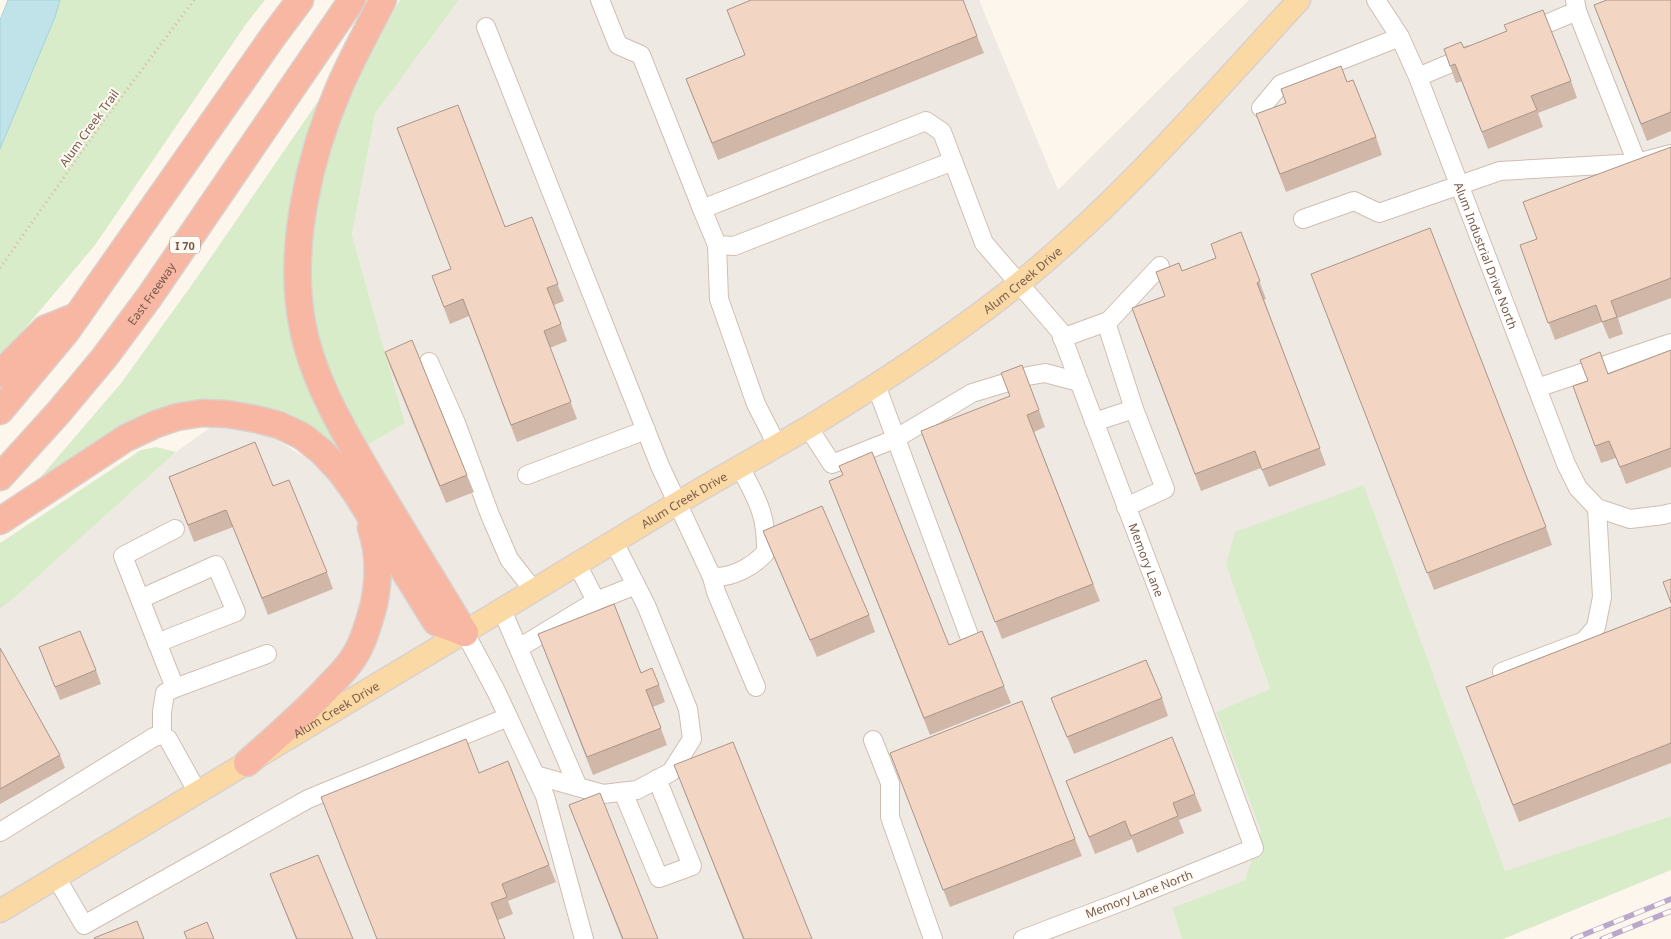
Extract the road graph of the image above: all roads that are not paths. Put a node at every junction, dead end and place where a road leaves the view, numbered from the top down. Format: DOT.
graph roads {
  1 [pos="300,0"];
  2 [pos="352,0"];
  3 [pos="383,0"];
  4 [pos="600,0"];
  5 [pos="1299,0"];
  6 [pos="1376,0"];
  7 [pos="1576,5"];
  8 [pos="486,27"];
  9 [pos="1400,37"];
  10 [pos="1510,39"];
  11 [pos="1482,50"];
  12 [pos="1418,77"];
  13 [pos="1261,108"];
  14 [pos="1671,154"];
  15 [pos="953,161"];
  16 [pos="1637,163"];
  17 [pos="1460,185"];
  18 [pos="702,209"];
  19 [pos="1303,219"];
  20 [pos="717,245"];
  21 [pos="1160,266"];
  22 [pos="1018,284"];
  23 [pos="77,316"];
  24 [pos="1106,324"];
  25 [pos="1062,338"];
  26 [pos="1671,343"];
  27 [pos="429,362"];
  28 [pos="0,374"];
  29 [pos="1079,382"];
  30 [pos="876,385"];
  31 [pos="1537,388"];
  32 [pos="1134,409"];
  33 [pos="0,410"];
  34 [pos="1094,422"];
  35 [pos="808,427"];
  36 [pos="646,430"];
  37 [pos="895,439"];
  38 [pos="777,445"];
  39 [pos="740,467"];
  40 [pos="527,476"];
  41 [pos="0,477"];
  42 [pos="356,493"];
  43 [pos="678,503"];
  44 [pos="1126,506"];
  45 [pos="1597,508"];
  46 [pos="1671,512"];
  47 [pos="0,522"];
  48 [pos="176,529"];
  49 [pos="614,542"];
  50 [pos="577,564"];
  51 [pos="712,577"];
  52 [pos="636,585"];
  53 [pos="534,591"];
  54 [pos="140,599"];
  55 [pos="596,601"];
  56 [pos="502,610"];
  57 [pos="465,632"];
  58 [pos="970,638"];
  59 [pos="157,643"];
  60 [pos="519,648"];
  61 [pos="267,654"];
  62 [pos="1502,672"];
  63 [pos="756,687"];
  64 [pos="175,688"];
  65 [pos="508,717"];
  66 [pos="162,735"];
  67 [pos="873,740"];
  68 [pos="247,763"];
  69 [pos="535,774"];
  70 [pos="658,779"];
  71 [pos="578,787"];
  72 [pos="622,792"];
  73 [pos="198,793"];
  74 [pos="0,832"];
  75 [pos="1254,848"];
  76 [pos="56,877"];
  77 [pos="0,911"];
  78 [pos="86,932"];
  79 [pos="584,939"];
  80 [pos="932,939"];
  81 [pos="1023,939"];
  1 -- 23 [label="highway"];
  2 -- 41 [label="highway, East Freeway / I 70"];
  3 -- 57 [label="highway"];
  4 -- 18 [label="street"];
  5 -- 22 [label="main road, Alum Creek Drive"];
  6 -- 9 [label="street, Alum Industrial Drive North"];
  7 -- 10 [label="street"];
  7 -- 16 [label="street"];
  8 -- 36 [label="street"];
  9 -- 12 [label="street, Alum Industrial Drive North"];
  9 -- 13 [label="street"];
  11 -- 12 [label="street"];
  12 -- 17 [label="street, Alum Industrial Drive North"];
  14 -- 16 [label="street"];
  15 -- 18 [label="street, Memory Lane"];
  15 -- 20 [label="street"];
  15 -- 22 [label="street, Memory Lane"];
  16 -- 17 [label="street"];
  17 -- 19 [label="street"];
  17 -- 31 [label="street, Alum Industrial Drive North"];
  18 -- 20 [label="street"];
  20 -- 38 [label="street"];
  21 -- 24 [label="street"];
  22 -- 25 [label="street, Memory Lane"];
  22 -- 30 [label="main road, Alum Creek Drive"];
  23 -- 28 [label="highway"];
  23 -- 33 [label="highway"];
  24 -- 25 [label="street"];
  24 -- 32 [label="street"];
  25 -- 29 [label="street, Memory Lane"];
  26 -- 31 [label="street"];
  27 -- 53 [label="street"];
  29 -- 34 [label="street, Memory Lane"];
  29 -- 37 [label="street"];
  30 -- 35 [label="main road, Alum Creek Drive"];
  30 -- 37 [label="street"];
  31 -- 45 [label="street, Alum Industrial Drive North"];
  32 -- 34 [label="street"];
  32 -- 44 [label="street"];
  34 -- 44 [label="street, Memory Lane"];
  35 -- 37 [label="street"];
  35 -- 38 [label="main road, Alum Creek Drive"];
  36 -- 40 [label="street"];
  36 -- 43 [label="street"];
  37 -- 58 [label="street"];
  38 -- 39 [label="main road, Alum Creek Drive"];
  39 -- 43 [label="main road, Alum Creek Drive"];
  39 -- 51 [label="street"];
  42 -- 47 [label="highway"];
  42 -- 57 [label="highway"];
  42 -- 68 [label="highway"];
  43 -- 49 [label="main road, Alum Creek Drive"];
  43 -- 51 [label="street"];
  44 -- 75 [label="street, Memory Lane"];
  45 -- 46 [label="street"];
  45 -- 62 [label="street"];
  48 -- 54 [label="street"];
  49 -- 50 [label="main road, Alum Creek Drive"];
  49 -- 52 [label="street"];
  50 -- 53 [label="main road, Alum Creek Drive"];
  50 -- 55 [label="street"];
  51 -- 63 [label="street"];
  52 -- 55 [label="street"];
  52 -- 70 [label="street"];
  53 -- 56 [label="main road, Alum Creek Drive"];
  54 -- 59 [label="street"];
  54 -- 59 [label="street"];
  55 -- 60 [label="street"];
  56 -- 57 [label="main road, Alum Creek Drive"];
  56 -- 60 [label="street"];
  57 -- 65 [label="street"];
  57 -- 68 [label="main road, Alum Creek Drive"];
  59 -- 64 [label="street"];
  60 -- 71 [label="street"];
  61 -- 64 [label="street"];
  64 -- 66 [label="street"];
  65 -- 69 [label="street"];
  65 -- 78 [label="street"];
  66 -- 73 [label="street"];
  66 -- 74 [label="street"];
  67 -- 80 [label="street"];
  68 -- 73 [label="main road, Alum Creek Drive"];
  69 -- 71 [label="street"];
  69 -- 79 [label="street"];
  70 -- 72 [label="street"];
  70 -- 72 [label="street"];
  71 -- 72 [label="street"];
  73 -- 76 [label="main road, Alum Creek Drive"];
  75 -- 81 [label="street, Memory Lane North"];
  76 -- 77 [label="main road, Alum Creek Drive"];
  76 -- 78 [label="street"];
}
